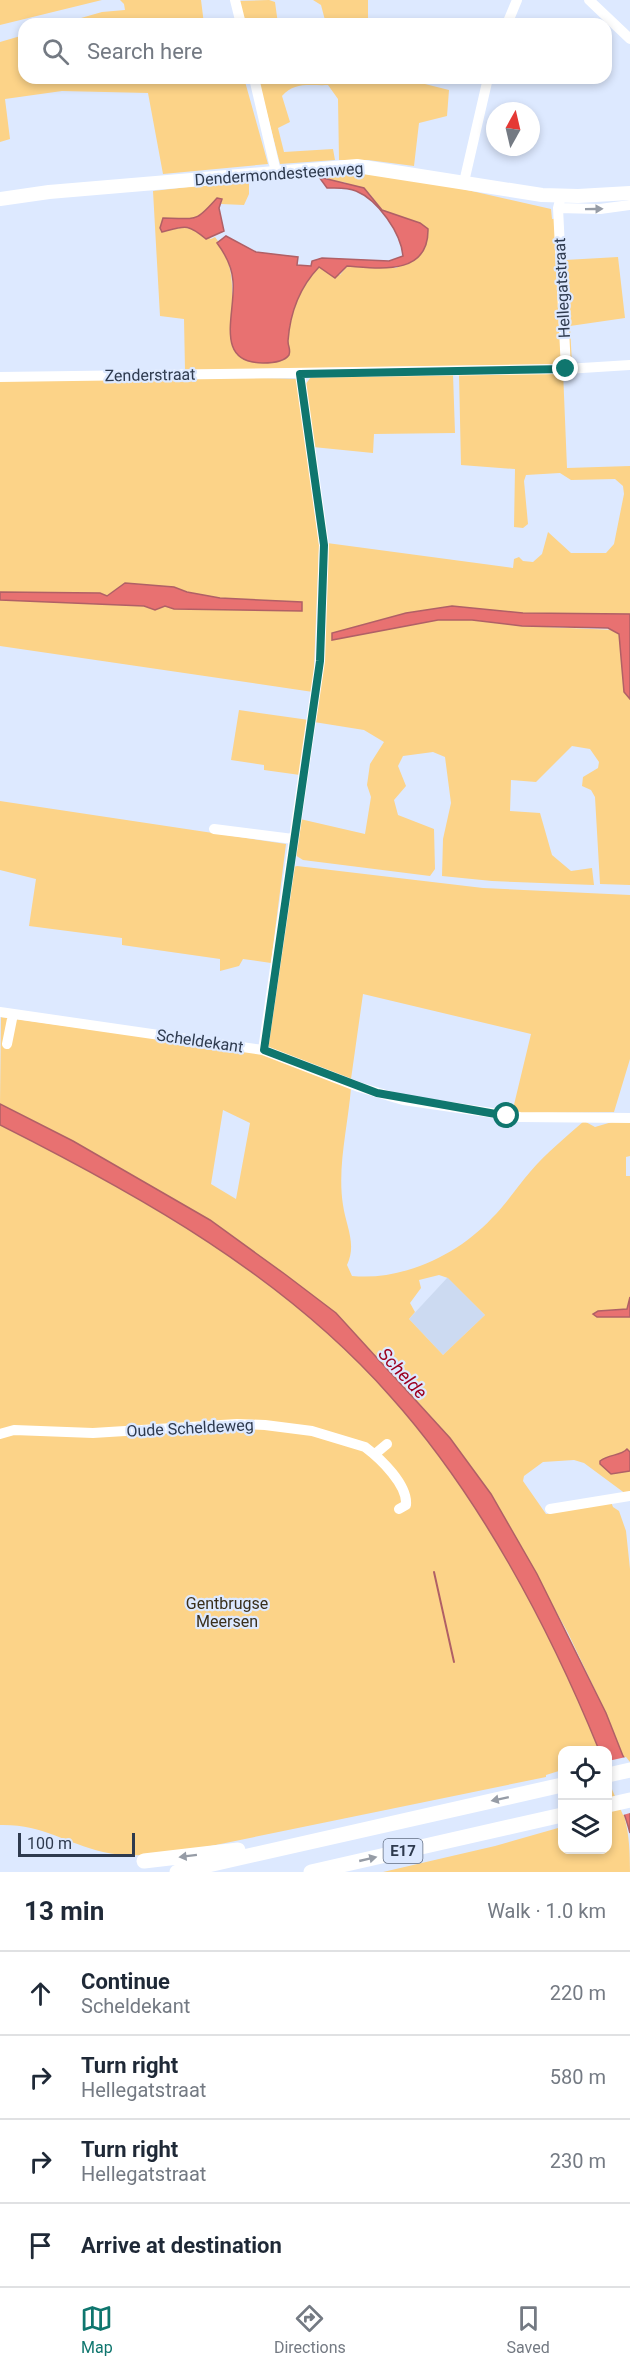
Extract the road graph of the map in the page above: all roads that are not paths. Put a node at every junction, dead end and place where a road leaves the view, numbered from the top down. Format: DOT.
graph roads {
  1 [pos="235,0"];
  2 [pos="517,0"];
  3 [pos="589,0"];
  4 [pos="240,18"];
  5 [pos="510,18"];
  6 [pos="608,18"];
  7 [pos="612,22"];
  8 [pos="630,39"];
  9 [pos="255,84"];
  10 [pos="487,84"];
  11 [pos="276,172"];
  12 [pos="464,182"];
  13 [pos="630,193"];
  14 [pos="0,199"];
  15 [pos="559,202"];
  16 [pos="630,205"];
  17 [pos="630,365"];
  18 [pos="566,369"];
  19 [pos="300,374"];
  20 [pos="0,377"];
  21 [pos="214,829"];
  22 [pos="293,839"];
  23 [pos="0,1012"];
  24 [pos="13,1014"];
  25 [pos="7,1044"];
  26 [pos="264,1050"];
  27 [pos="630,1118"];
  28 [pos="0,1434"];
  29 [pos="387,1444"];
  30 [pos="375,1454"];
  31 [pos="630,1496"];
  32 [pos="399,1509"];
  33 [pos="550,1509"];
  34 [pos="630,1770"];
  35 [pos="612,1774"];
  36 [pos="557,1786"];
  37 [pos="630,1800"];
  38 [pos="612,1804"];
  39 [pos="558,1815"];
  40 [pos="274,1850"];
  41 [pos="144,1862"];
  42 [pos="177,1872"];
  43 [pos="311,1872"];
  1 -- 4 [label="street"];
  2 -- 5 [label="street"];
  3 -- 6 [label="street"];
  7 -- 8 [label="street"];
  9 -- 11 [label="street"];
  10 -- 12 [label="street"];
  11 -- 12 [label="main road, Dendermondesteenweg"];
  11 -- 14 [label="main road, Dendermondesteenweg"];
  12 -- 15 [label="main road, Dendermondesteenweg"];
  13 -- 15 [label="main road, Dendermondesteenweg"];
  15 -- 16 [label="street, Dendermondesteenweg, one-way"];
  15 -- 18 [label="street, Hellegatstraat"];
  17 -- 18 [label="street"];
  18 -- 19 [label="street"];
  19 -- 20 [label="street, Zenderstraat"];
  19 -- 22 [label="street"];
  21 -- 22 [label="street"];
  22 -- 26 [label="street"];
  23 -- 24 [label="street, Scheldekant"];
  24 -- 25 [label="street"];
  24 -- 26 [label="street, Scheldekant"];
  26 -- 27 [label="street, Scheldekant"];
  28 -- 30 [label="street, Oude Scheldeweg"];
  29 -- 30 [label="street"];
  30 -- 32 [label="street, Oude Scheldeweg"];
  31 -- 33 [label="street"];
  34 -- 35 [label="highway"];
  36 -- 40 [label="highway, E17, one-way"];
  37 -- 38 [label="highway"];
  43 -- 39 [label="highway, E17, one-way"];
  40 -- 41 [label="highway, one-way"];
  40 -- 42 [label="highway, E17"];
}
